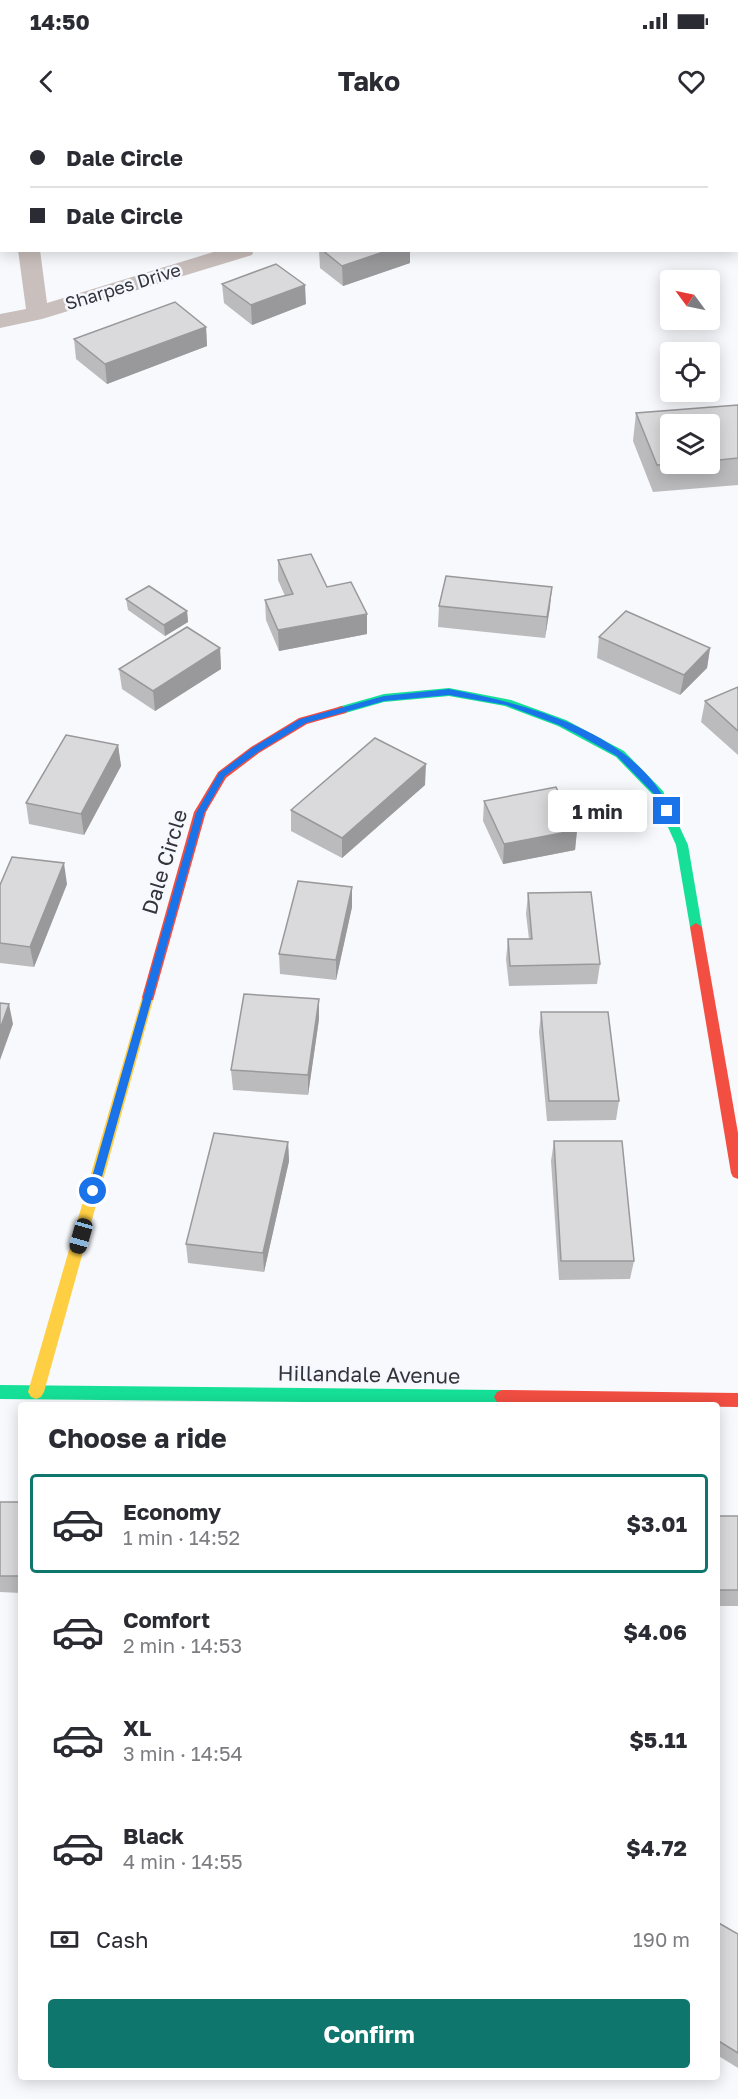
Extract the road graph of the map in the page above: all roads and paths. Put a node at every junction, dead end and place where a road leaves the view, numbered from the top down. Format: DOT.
graph roads {
  1 [pos="29,252"];
  2 [pos="237,252"];
  3 [pos="34,314"];
  4 [pos="0,321"];
  5 [pos="738,1173"];
  6 [pos="0,1392"];
  7 [pos="36,1392"];
  8 [pos="738,1400"];
  1 -- 3 [label="street"];
  2 -- 3 [label="street, Sharpes Drive"];
  3 -- 4 [label="street, Sharpes Drive"];
  5 -- 7 [label="street, Dale Circle"];
  6 -- 7 [label="street, Hillandale Avenue"];
  7 -- 8 [label="street, Hillandale Avenue"];
}
